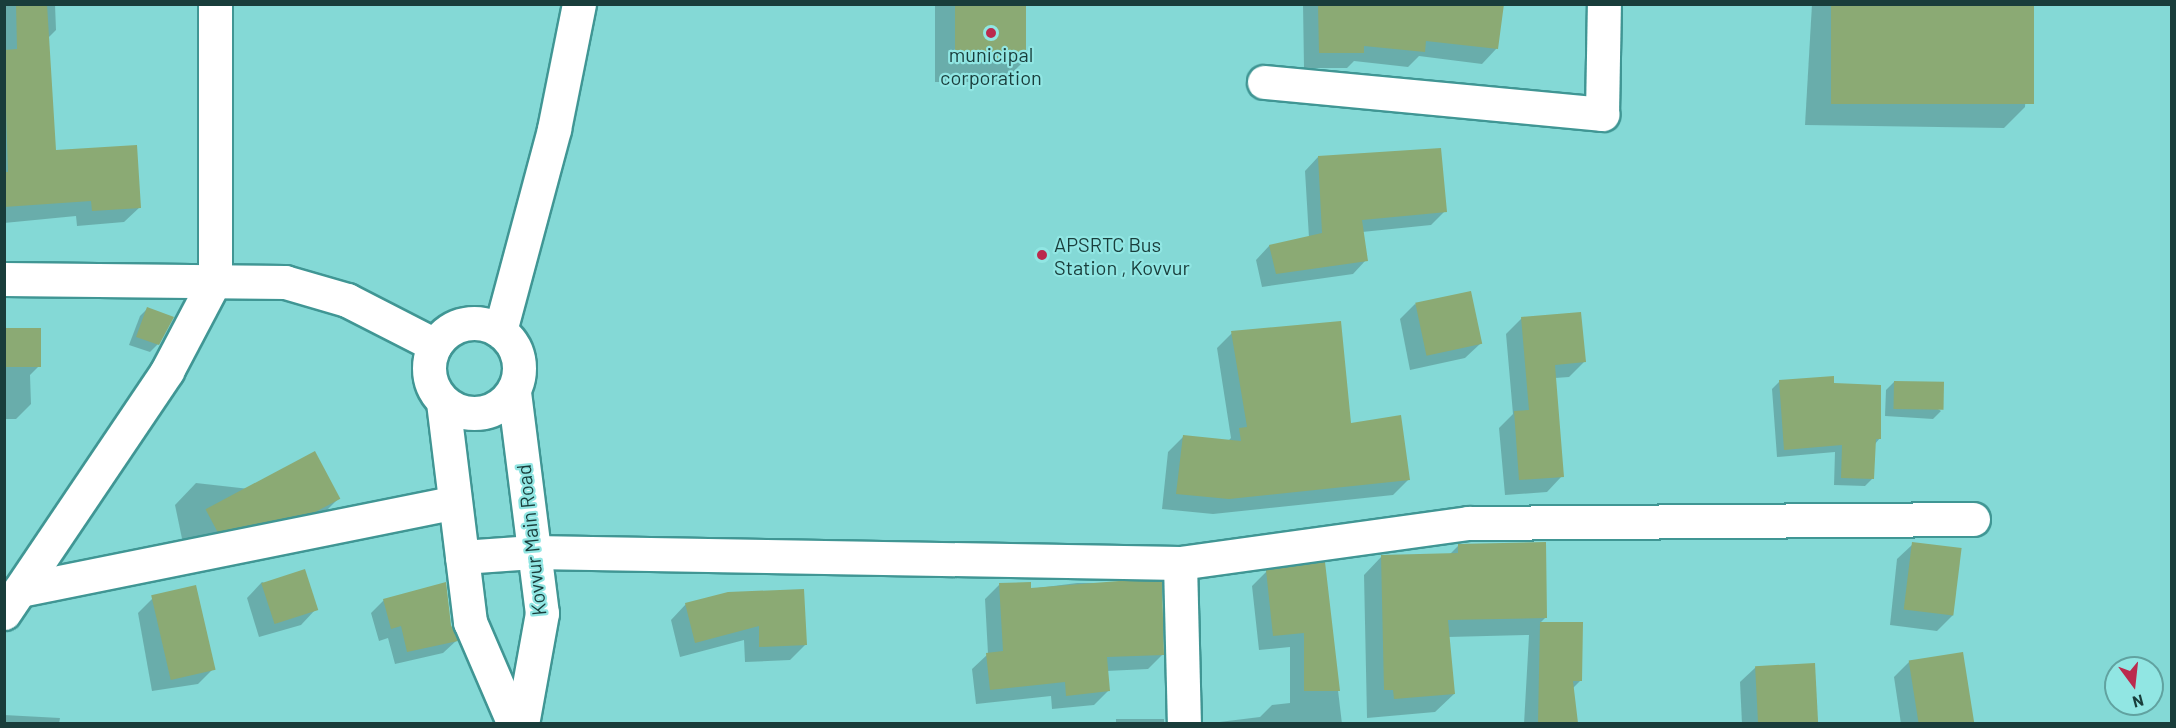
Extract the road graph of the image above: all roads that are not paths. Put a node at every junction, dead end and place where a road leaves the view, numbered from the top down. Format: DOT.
graph roads {
  1 [pos="215,4"];
  2 [pos="579,4"];
  3 [pos="1604,4"];
  4 [pos="1264,82"];
  5 [pos="4,279"];
  6 [pos="215,280"];
  7 [pos="500,331"];
  8 [pos="435,345"];
  9 [pos="514,392"];
  10 [pos="443,402"];
  11 [pos="453,503"];
  12 [pos="1974,519"];
  13 [pos="533,552"];
  14 [pos="462,557"];
  15 [pos="1180,563"];
  16 [pos="12,602"];
  17 [pos="513,723"];
  18 [pos="522,723"];
  19 [pos="1184,723"];
  1 -- 6 [label="street"];
  2 -- 7 [label="street"];
  3 -- 4 [label="street"];
  5 -- 6 [label="street"];
  6 -- 8 [label="street"];
  6 -- 16 [label="street"];
  7 -- 8 [label="street"];
  7 -- 9 [label="street"];
  8 -- 10 [label="street"];
  9 -- 10 [label="street"];
  9 -- 13 [label="street, Kovvur Main Road"];
  10 -- 11 [label="street"];
  11 -- 14 [label="street"];
  11 -- 16 [label="street"];
  12 -- 15 [label="street"];
  13 -- 14 [label="street"];
  13 -- 15 [label="street"];
  13 -- 18 [label="street, Kovvur Main Road"];
  14 -- 17 [label="street"];
  15 -- 19 [label="street"];
}
